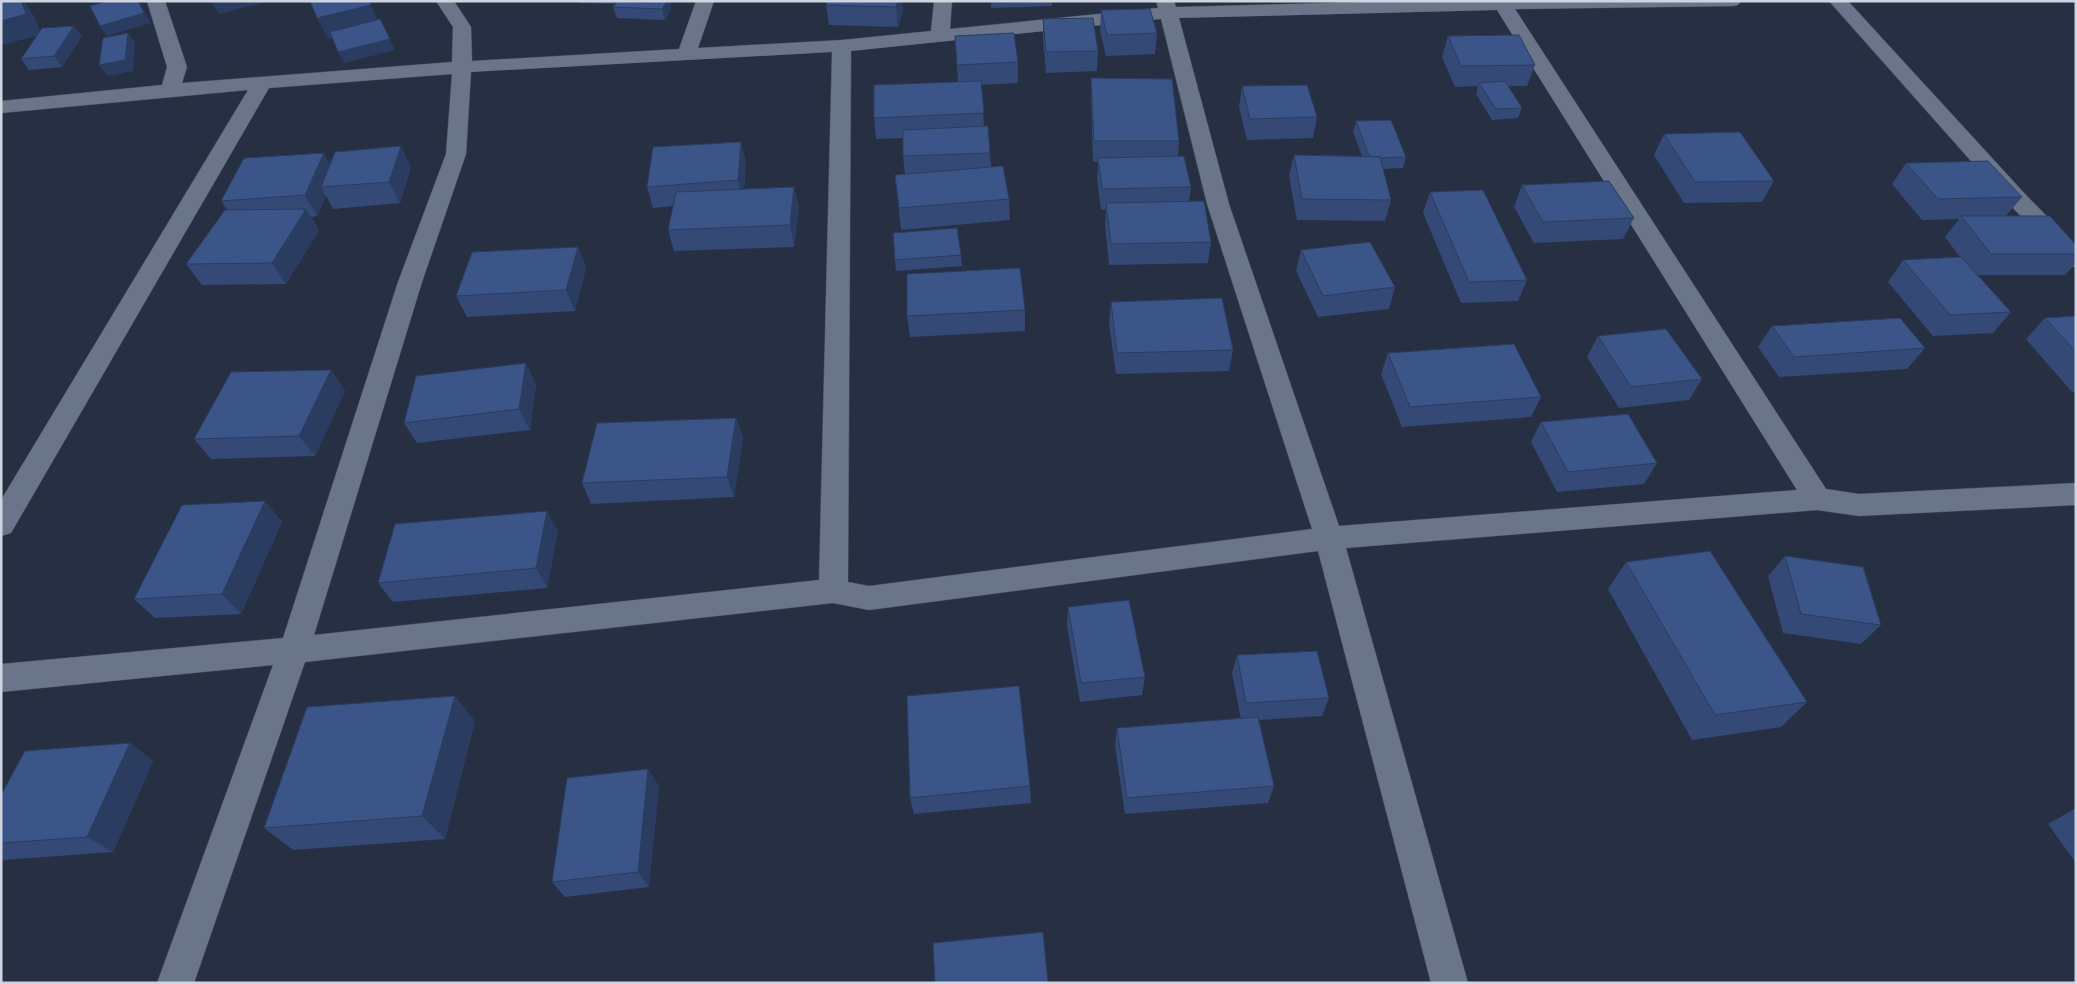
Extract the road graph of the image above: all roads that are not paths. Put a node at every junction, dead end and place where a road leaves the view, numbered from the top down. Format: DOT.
graph roads {
  1 [pos="156,1"];
  2 [pos="445,1"];
  3 [pos="705,1"];
  4 [pos="943,1"];
  5 [pos="1732,1"];
  6 [pos="1838,1"];
  7 [pos="1622,2"];
  8 [pos="1390,4"];
  9 [pos="1502,4"];
  10 [pos="1166,7"];
  11 [pos="940,35"];
  12 [pos="842,46"];
  13 [pos="686,55"];
  14 [pos="462,67"];
  15 [pos="262,82"];
  16 [pos="170,90"];
  17 [pos="1,107"];
  18 [pos="2076,260"];
  19 [pos="2076,494"];
  20 [pos="1817,499"];
  21 [pos="1,525"];
  22 [pos="1329,538"];
  23 [pos="833,591"];
  24 [pos="294,650"];
  25 [pos="1,678"];
  26 [pos="174,983"];
  27 [pos="1450,983"];
  1 -- 16 [label="street"];
  2 -- 14 [label="street"];
  3 -- 13 [label="street"];
  4 -- 11 [label="street"];
  5 -- 7 [label="street"];
  6 -- 18 [label="street"];
  7 -- 9 [label="street"];
  8 -- 9 [label="street"];
  8 -- 10 [label="street"];
  9 -- 20 [label="street"];
  10 -- 11 [label="street"];
  10 -- 22 [label="street"];
  11 -- 12 [label="street"];
  12 -- 13 [label="street"];
  12 -- 23 [label="street"];
  13 -- 14 [label="street"];
  14 -- 15 [label="street"];
  14 -- 24 [label="street"];
  15 -- 16 [label="street"];
  15 -- 21 [label="street"];
  16 -- 17 [label="street"];
  19 -- 20 [label="street"];
  20 -- 22 [label="street"];
  22 -- 23 [label="street"];
  22 -- 27 [label="street"];
  23 -- 24 [label="street"];
  24 -- 25 [label="street"];
  24 -- 26 [label="street"];
}
